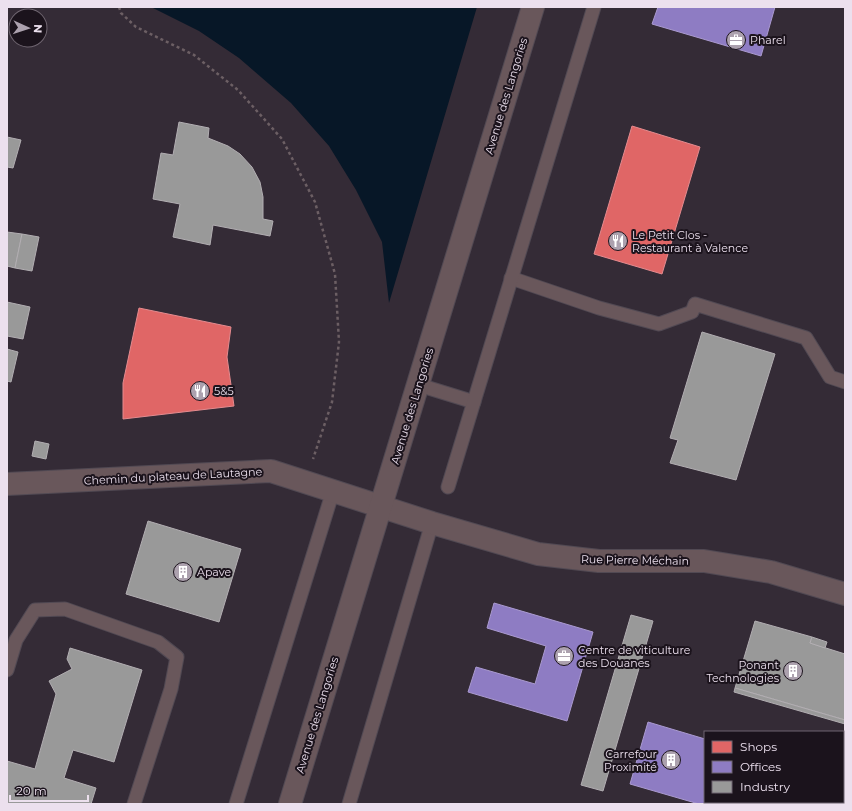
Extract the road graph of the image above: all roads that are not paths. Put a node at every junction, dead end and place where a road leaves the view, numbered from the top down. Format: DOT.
graph roads {
  1 [pos="533,7"];
  2 [pos="594,7"];
  3 [pos="511,278"];
  4 [pos="845,382"];
  5 [pos="419,385"];
  6 [pos="474,402"];
  7 [pos="7,484"];
  8 [pos="448,487"];
  9 [pos="333,491"];
  10 [pos="381,506"];
  11 [pos="432,523"];
  12 [pos="845,594"];
  13 [pos="7,670"];
  14 [pos="134,804"];
  15 [pos="236,804"];
  16 [pos="290,804"];
  17 [pos="349,804"];
  1 -- 5 [label="street, Avenue des Langories"];
  2 -- 3 [label="lane"];
  3 -- 4 [label="lane"];
  3 -- 6 [label="lane"];
  5 -- 6 [label="lane"];
  5 -- 10 [label="street, Avenue des Langories"];
  6 -- 8 [label="lane"];
  7 -- 9 [label="street, Chemin du plateau de Lautagne"];
  9 -- 10 [label="street, Chemin du plateau de Lautagne"];
  9 -- 15 [label="lane"];
  10 -- 11 [label="street, Rue Pierre Méchain"];
  10 -- 16 [label="street, Avenue des Langories"];
  11 -- 12 [label="street, Rue Pierre Méchain"];
  11 -- 17 [label="lane"];
  13 -- 14 [label="lane"];
}
